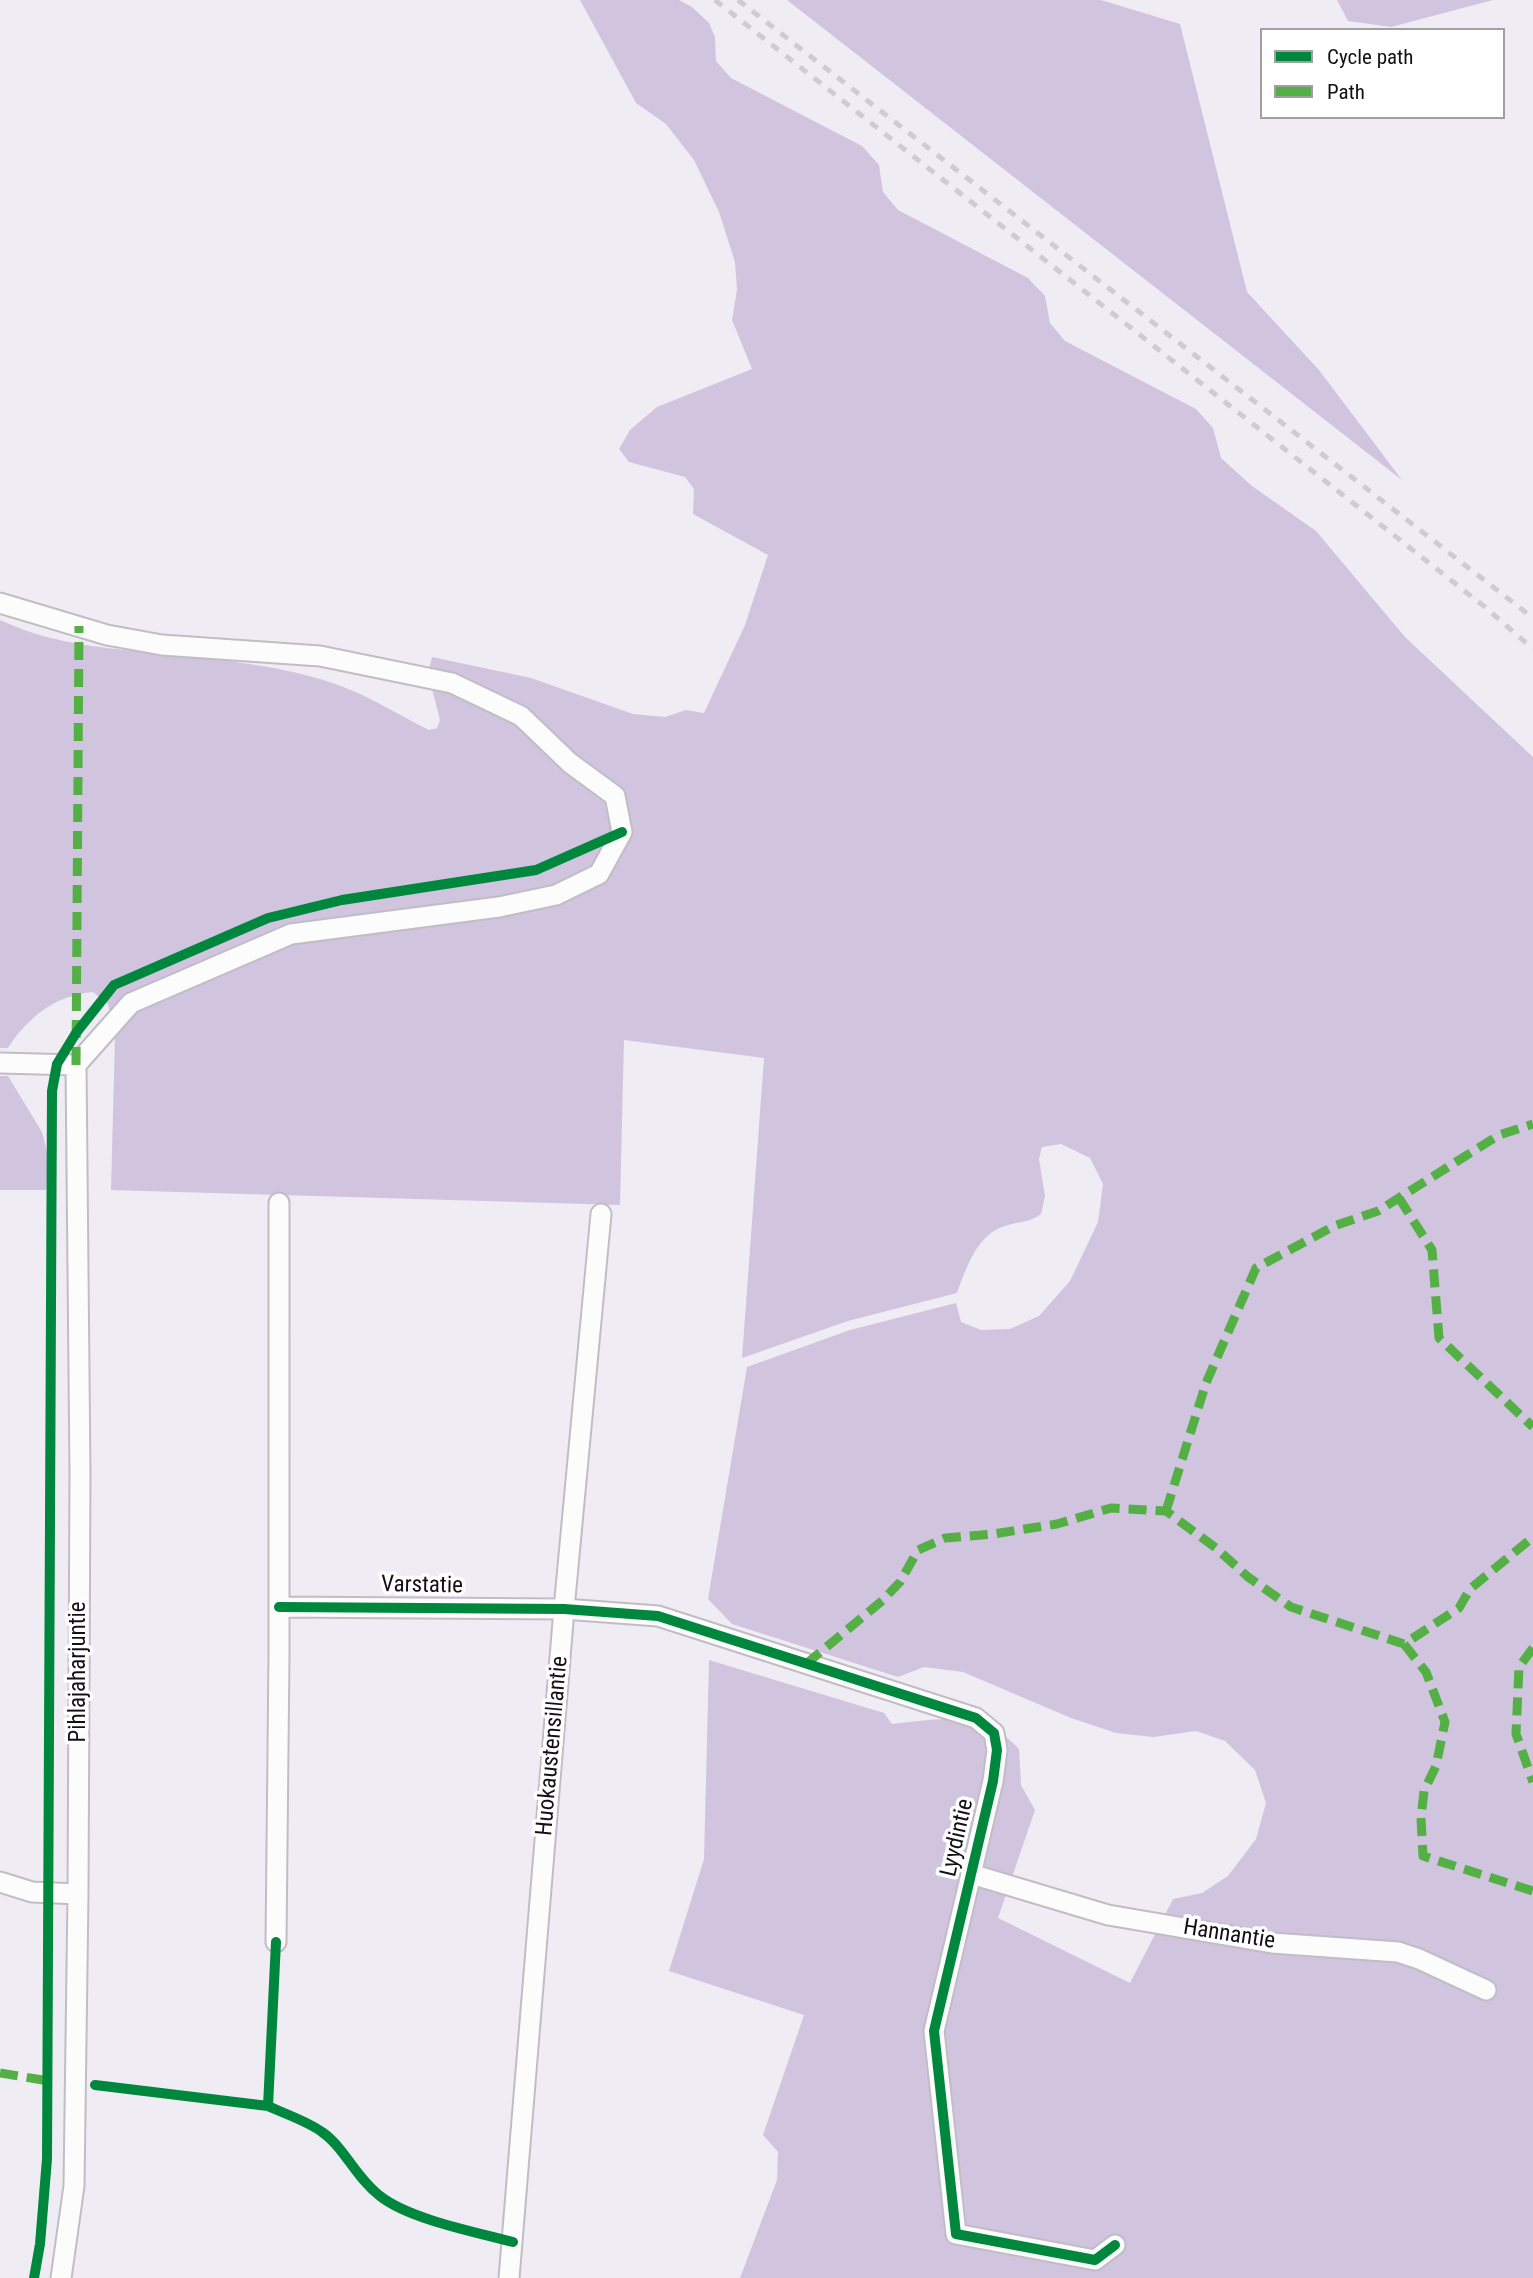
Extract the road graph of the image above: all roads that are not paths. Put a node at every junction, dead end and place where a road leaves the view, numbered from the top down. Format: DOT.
graph roads {
  1 [pos="0,603"];
  2 [pos="0,1063"];
  3 [pos="76,1065"];
  4 [pos="279,1203"];
  5 [pos="601,1214"];
  6 [pos="279,1607"];
  7 [pos="564,1609"];
  8 [pos="971,1874"];
  9 [pos="0,1882"];
  10 [pos="78,1894"];
  11 [pos="276,1942"];
  12 [pos="1486,1990"];
  13 [pos="1115,2245"];
  14 [pos="61,2278"];
  15 [pos="509,2278"];
  1 -- 3 [label="street"];
  2 -- 3 [label="street"];
  3 -- 10 [label="street, Pihlajaharjuntie"];
  4 -- 6 [label="street"];
  5 -- 7 [label="street, Huokaustensillantie"];
  6 -- 7 [label="street, Varstatie"];
  6 -- 11 [label="street"];
  7 -- 8 [label="street, Lyydintie"];
  7 -- 15 [label="street, Huokaustensillantie"];
  8 -- 12 [label="street, Hannantie"];
  8 -- 13 [label="street, Lyydintie"];
  9 -- 10 [label="street"];
  10 -- 14 [label="street, Pihlajaharjuntie"];
}
